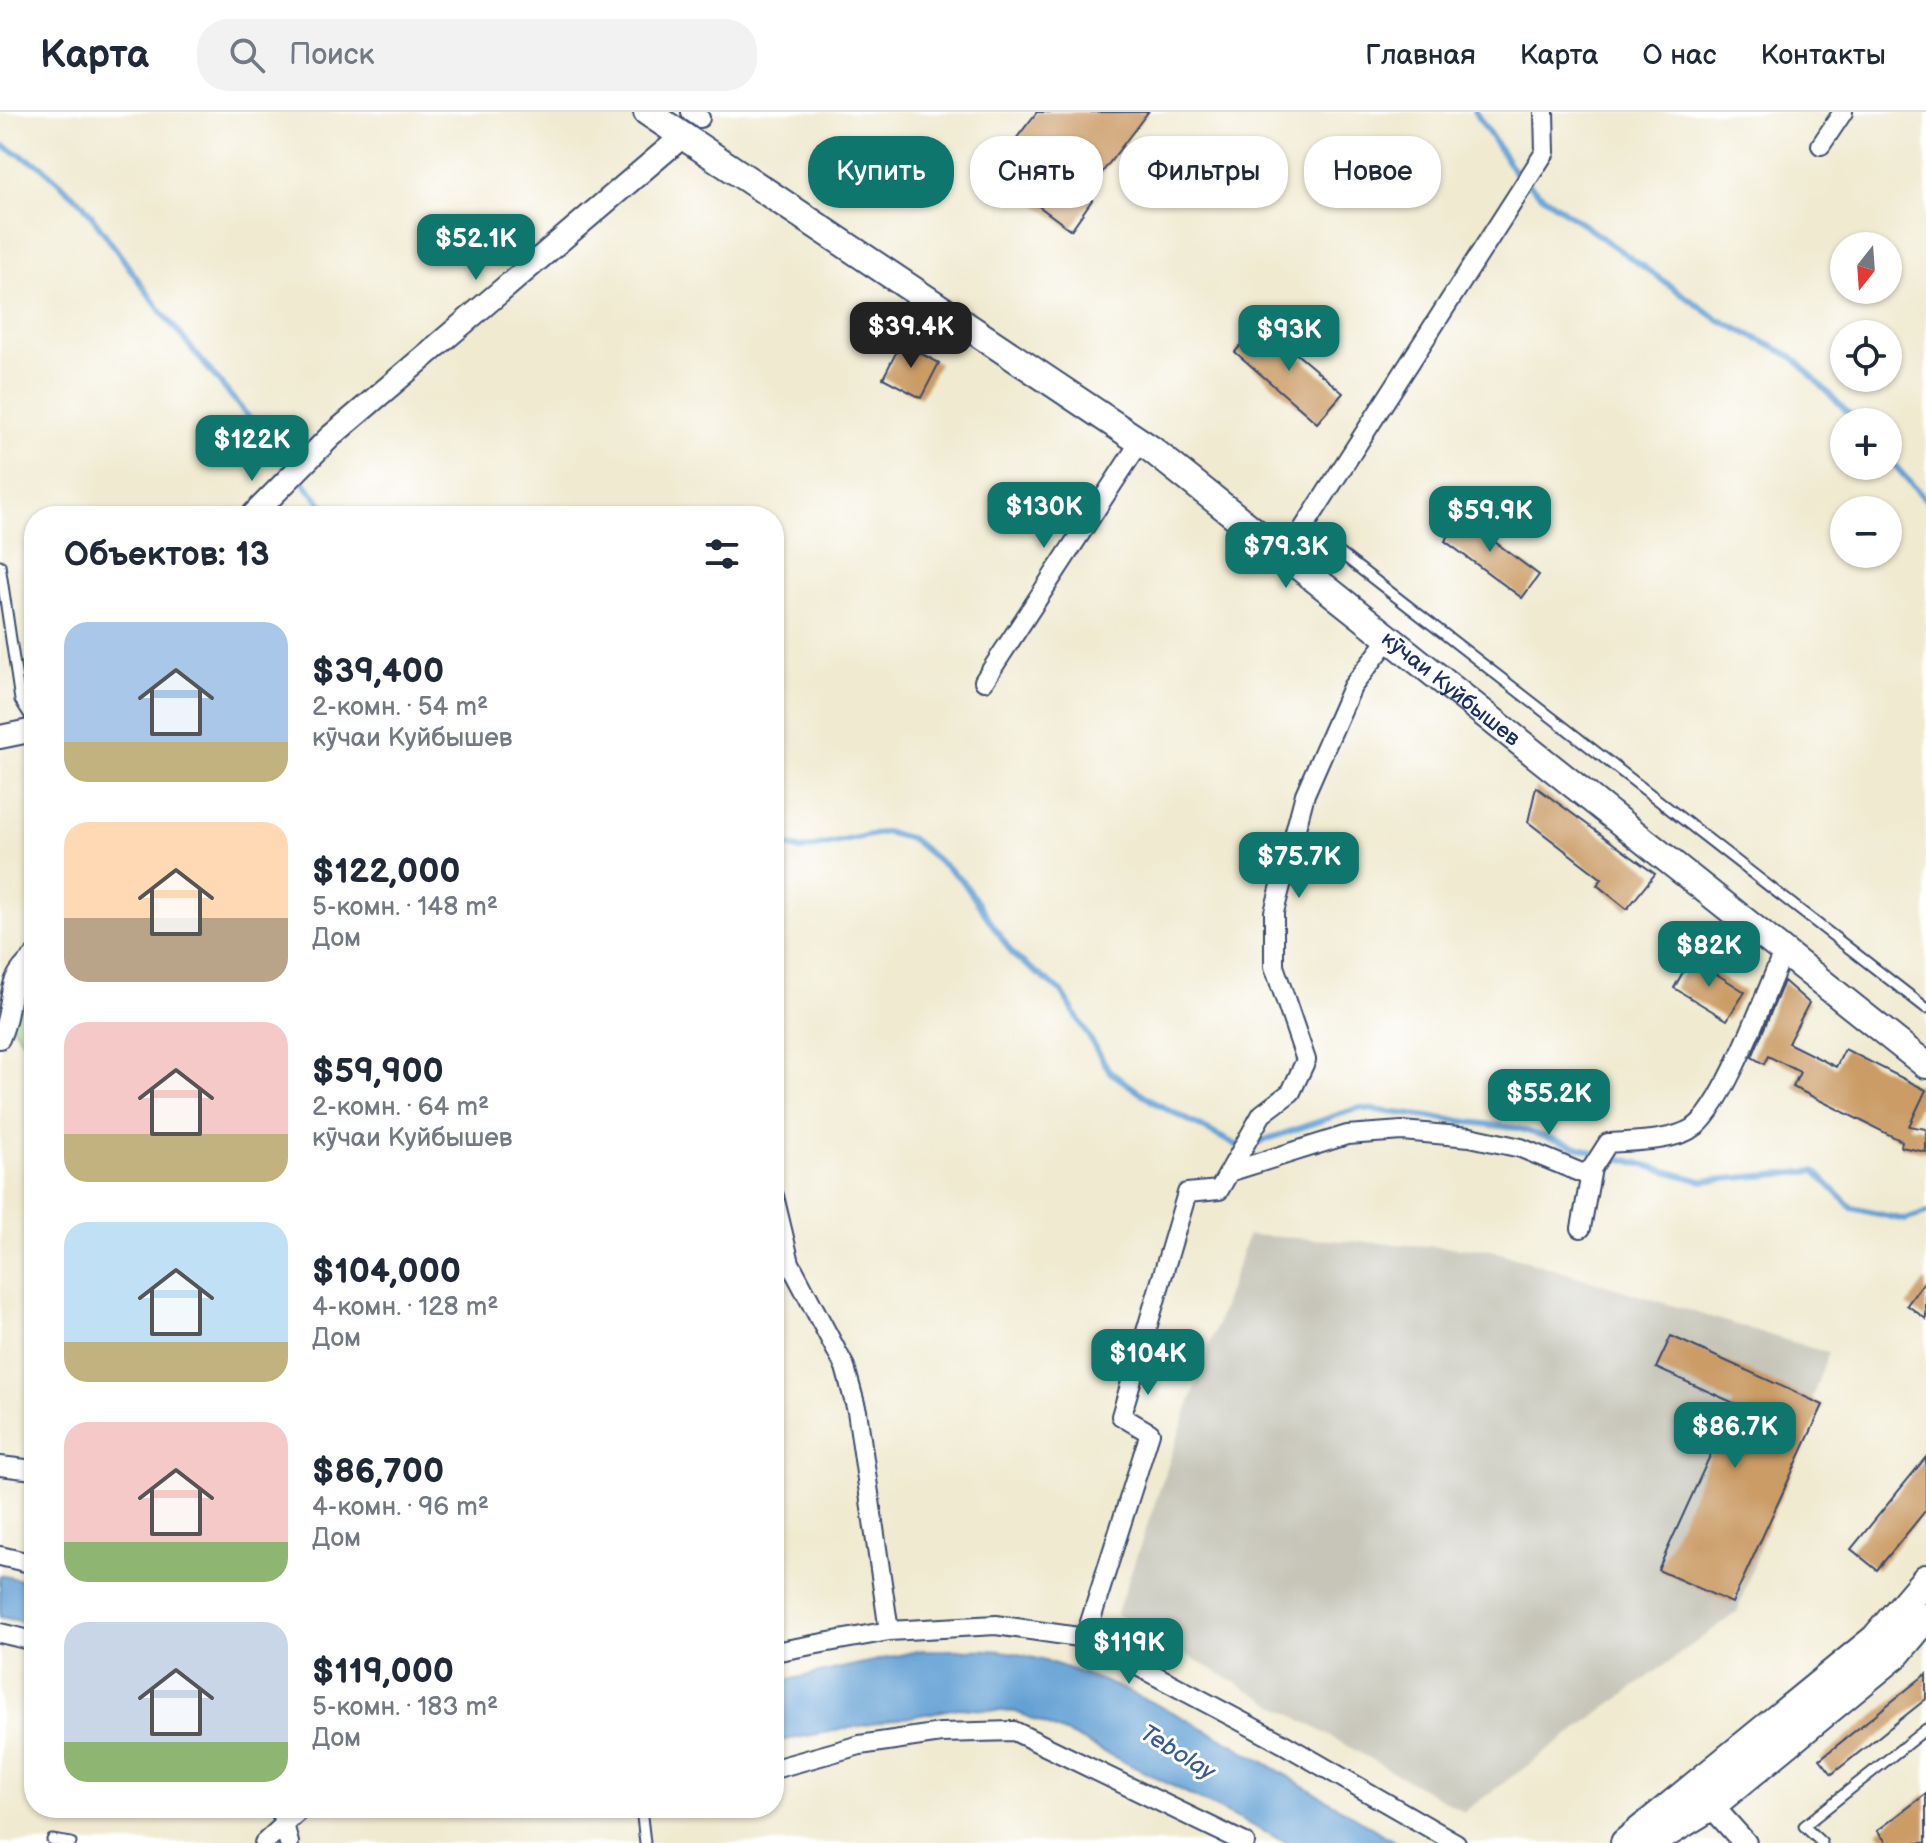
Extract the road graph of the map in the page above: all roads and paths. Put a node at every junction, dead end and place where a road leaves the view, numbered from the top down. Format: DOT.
graph roads {
  1 [pos="647,112"];
  2 [pos="1544,112"];
  3 [pos="1843,112"];
  4 [pos="695,119"];
  5 [pos="1821,145"];
  6 [pos="1140,442"];
  7 [pos="262,506"];
  8 [pos="1305,526"];
  9 [pos="1285,557"];
  10 [pos="0,565"];
  11 [pos="1389,639"];
  12 [pos="984,681"];
  13 [pos="24,706"];
  14 [pos="24,732"];
  15 [pos="0,737"];
  16 [pos="1783,953"];
  17 [pos="24,962"];
  18 [pos="1926,1008"];
  19 [pos="0,1039"];
  20 [pos="1926,1065"];
  21 [pos="1234,1164"];
  22 [pos="1592,1168"];
  23 [pos="1581,1228"];
  24 [pos="784,1238"];
  25 [pos="0,1466"];
  26 [pos="24,1469"];
  27 [pos="0,1556"];
  28 [pos="24,1562"];
  29 [pos="1926,1579"];
  30 [pos="1926,1618"];
  31 [pos="889,1631"];
  32 [pos="0,1633"];
  33 [pos="1085,1638"];
  34 [pos="24,1639"];
  35 [pos="784,1650"];
  36 [pos="1926,1729"];
  37 [pos="784,1766"];
  38 [pos="1703,1797"];
  39 [pos="282,1818"];
  40 [pos="283,1818"];
  41 [pos="642,1818"];
  42 [pos="52,1840"];
  43 [pos="71,1843"];
  44 [pos="264,1843"];
  45 [pos="289,1843"];
  46 [pos="645,1843"];
  47 [pos="1245,1843"];
  48 [pos="1456,1843"];
  49 [pos="1625,1843"];
  50 [pos="1650,1843"];
  51 [pos="1745,1843"];
  52 [pos="1822,1843"];
  1 -- 4 [label="main road, кӯчаи Куйбышев"];
  2 -- 8 [label="street"];
  3 -- 5 [label="street"];
  4 -- 6 [label="main road, кӯчаи Куйбышев"];
  4 -- 7 [label="street"];
  6 -- 9 [label="main road, кӯчаи Куйбышев"];
  6 -- 12 [label="street"];
  8 -- 9 [label="street"];
  8 -- 18 [label="lane"];
  9 -- 11 [label="main road, кӯчаи Куйбышев"];
  10 -- 13 [label="lane"];
  11 -- 16 [label="main road, кӯчаи Куйбышев"];
  11 -- 21 [label="street"];
  14 -- 15 [label="street"];
  16 -- 20 [label="main road, кӯчаи Куйбышев"];
  16 -- 22 [label="street"];
  17 -- 19 [label="street"];
  21 -- 22 [label="street"];
  21 -- 33 [label="street"];
  22 -- 23 [label="street"];
  24 -- 31 [label="street"];
  25 -- 26 [label="street"];
  27 -- 28 [label="street"];
  29 -- 38 [label="main road"];
  30 -- 38 [label="main road"];
  31 -- 33 [label="street"];
  31 -- 35 [label="street"];
  32 -- 34 [label="street"];
  33 -- 48 [label="street"];
  36 -- 52 [label="lane"];
  37 -- 47 [label="street"];
  38 -- 49 [label="main road"];
  38 -- 50 [label="main road"];
  38 -- 51 [label="street"];
  39 -- 44 [label="street"];
  40 -- 45 [label="street"];
  41 -- 46 [label="lane"];
  42 -- 43 [label="lane"];
}
